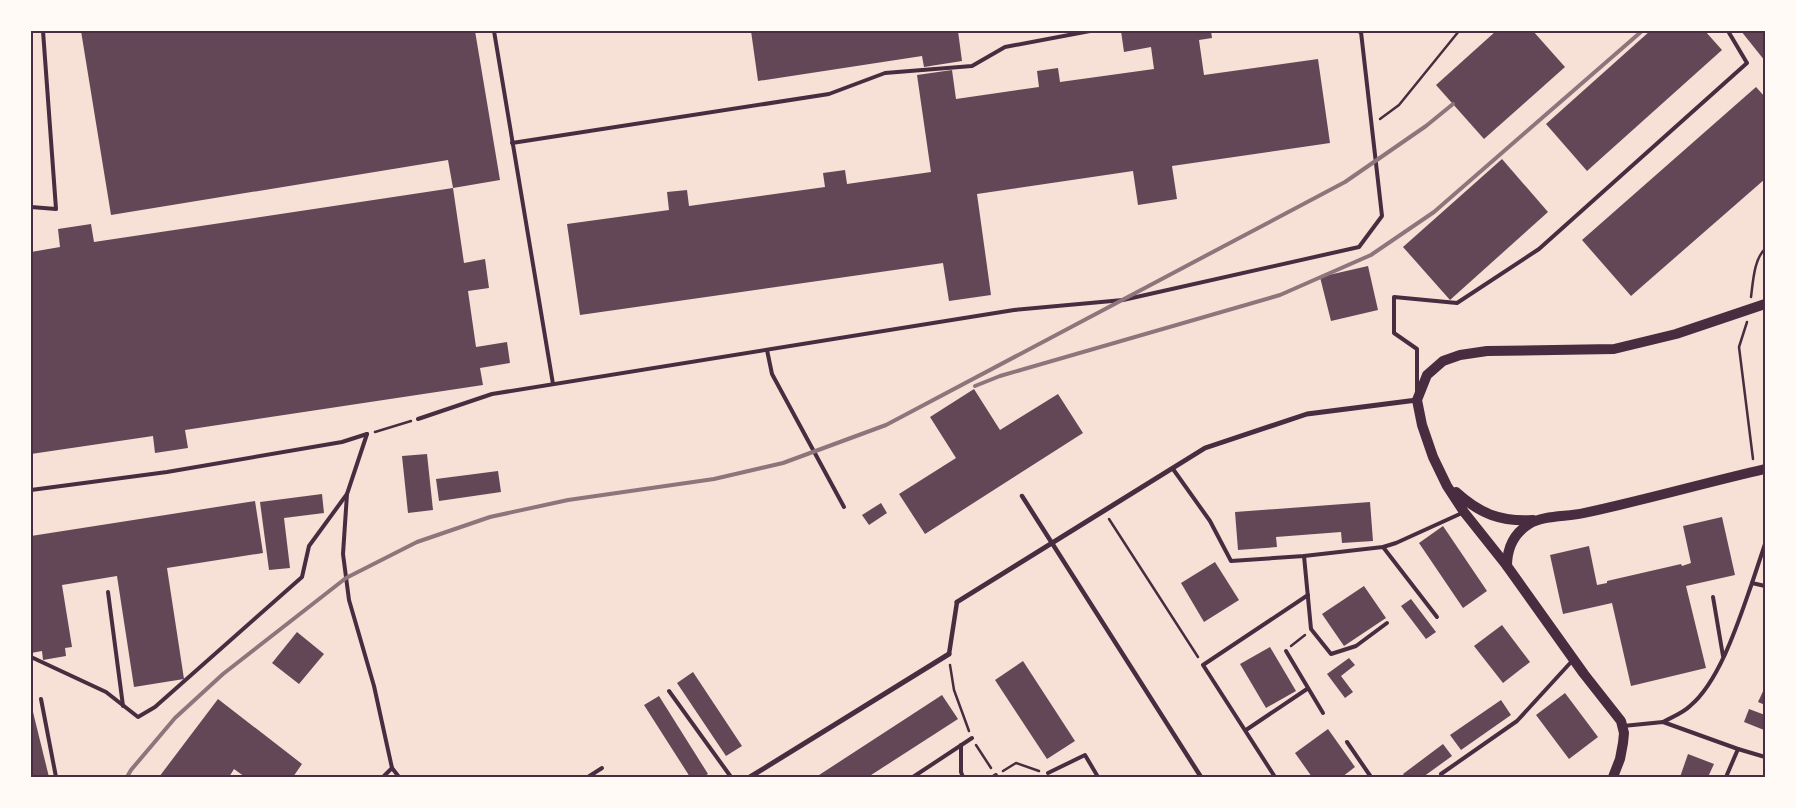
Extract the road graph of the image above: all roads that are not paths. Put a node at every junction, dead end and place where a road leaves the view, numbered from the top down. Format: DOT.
graph roads {
  1 [pos="43,31"];
  2 [pos="494,31"];
  3 [pos="1090,31"];
  4 [pos="1358,31"];
  5 [pos="1728,31"];
  6 [pos="512,143"];
  7 [pos="31,207"];
  8 [pos="1765,304"];
  9 [pos="767,350"];
  10 [pos="553,384"];
  11 [pos="1417,400"];
  12 [pos="418,420"];
  13 [pos="1173,469"];
  14 [pos="1761,470"];
  15 [pos="1444,476"];
  16 [pos="31,490"];
  17 [pos="347,494"];
  18 [pos="1022,496"];
  19 [pos="844,507"];
  20 [pos="1464,512"];
  21 [pos="1537,520"];
  22 [pos="1052,543"];
  23 [pos="1765,544"];
  24 [pos="1383,547"];
  25 [pos="1304,556"];
  26 [pos="1507,566"];
  27 [pos="1752,582"];
  28 [pos="1765,586"];
  29 [pos="108,592"];
  30 [pos="1308,595"];
  31 [pos="1714,597"];
  32 [pos="957,602"];
  33 [pos="1437,617"];
  34 [pos="1387,623"];
  35 [pos="1286,651"];
  36 [pos="949,654"];
  37 [pos="31,657"];
  38 [pos="1723,658"];
  39 [pos="1574,660"];
  40 [pos="1308,689"];
  41 [pos="669,691"];
  42 [pos="41,699"];
  43 [pos="123,706"];
  44 [pos="1323,713"];
  45 [pos="1663,722"];
  46 [pos="1623,726"];
  47 [pos="1246,730"];
  48 [pos="972,738"];
  49 [pos="1347,742"];
  50 [pos="961,745"];
  51 [pos="1738,749"];
  52 [pos="1765,757"];
  53 [pos="392,768"];
  54 [pos="602,768"];
  55 [pos="1048,773"];
  56 [pos="1442,774"];
  57 [pos="56,777"];
  58 [pos="383,777"];
  59 [pos="399,777"];
  60 [pos="588,777"];
  61 [pos="732,777"];
  62 [pos="750,777"];
  63 [pos="913,777"];
  64 [pos="963,777"];
  65 [pos="1098,777"];
  66 [pos="1201,777"];
  67 [pos="1275,777"];
  68 [pos="1371,777"];
  69 [pos="1613,777"];
  70 [pos="1726,777"];
  1 -- 7 [label="lane"];
  2 -- 6 [label="lane"];
  3 -- 6 [label="lane"];
  4 -- 9 [label="lane"];
  5 -- 11 [label="lane"];
  6 -- 10 [label="lane"];
  8 -- 11 [label="main road"];
  9 -- 10 [label="lane"];
  9 -- 19 [label="lane"];
  10 -- 12 [label="lane"];
  11 -- 13 [label="street"];
  11 -- 15 [label="main road"];
  13 -- 22 [label="street"];
  13 -- 25 [label="lane"];
  14 -- 21 [label="main road"];
  15 -- 20 [label="main road"];
  15 -- 21 [label="main road"];
  16 -- 17 [label="lane"];
  17 -- 43 [label="lane"];
  17 -- 53 [label="lane"];
  18 -- 22 [label="street"];
  20 -- 24 [label="lane"];
  20 -- 26 [label="main road"];
  21 -- 26 [label="main road"];
  22 -- 32 [label="street"];
  22 -- 66 [label="street"];
  23 -- 27 [label="lane"];
  24 -- 25 [label="lane"];
  24 -- 33 [label="lane"];
  25 -- 30 [label="lane"];
  26 -- 39 [label="main road"];
  27 -- 28 [label="lane"];
  27 -- 38 [label="lane"];
  29 -- 43 [label="lane"];
  30 -- 34 [label="lane"];
  30 -- 47 [label="lane"];
  31 -- 38 [label="lane"];
  32 -- 36 [label="street"];
  35 -- 40 [label="lane"];
  36 -- 62 [label="street"];
  37 -- 43 [label="lane"];
  38 -- 45 [label="lane"];
  39 -- 46 [label="main road"];
  39 -- 56 [label="lane"];
  40 -- 44 [label="lane"];
  40 -- 47 [label="lane"];
  41 -- 61 [label="lane"];
  42 -- 57 [label="lane"];
  45 -- 46 [label="lane"];
  45 -- 51 [label="lane"];
  46 -- 69 [label="main road"];
  47 -- 67 [label="lane"];
  48 -- 50 [label="lane"];
  49 -- 68 [label="lane"];
  50 -- 63 [label="lane"];
  50 -- 64 [label="lane"];
  51 -- 52 [label="lane"];
  51 -- 70 [label="lane"];
  53 -- 58 [label="lane"];
  53 -- 59 [label="lane"];
  54 -- 60 [label="lane"];
  55 -- 65 [label="lane"];
}
